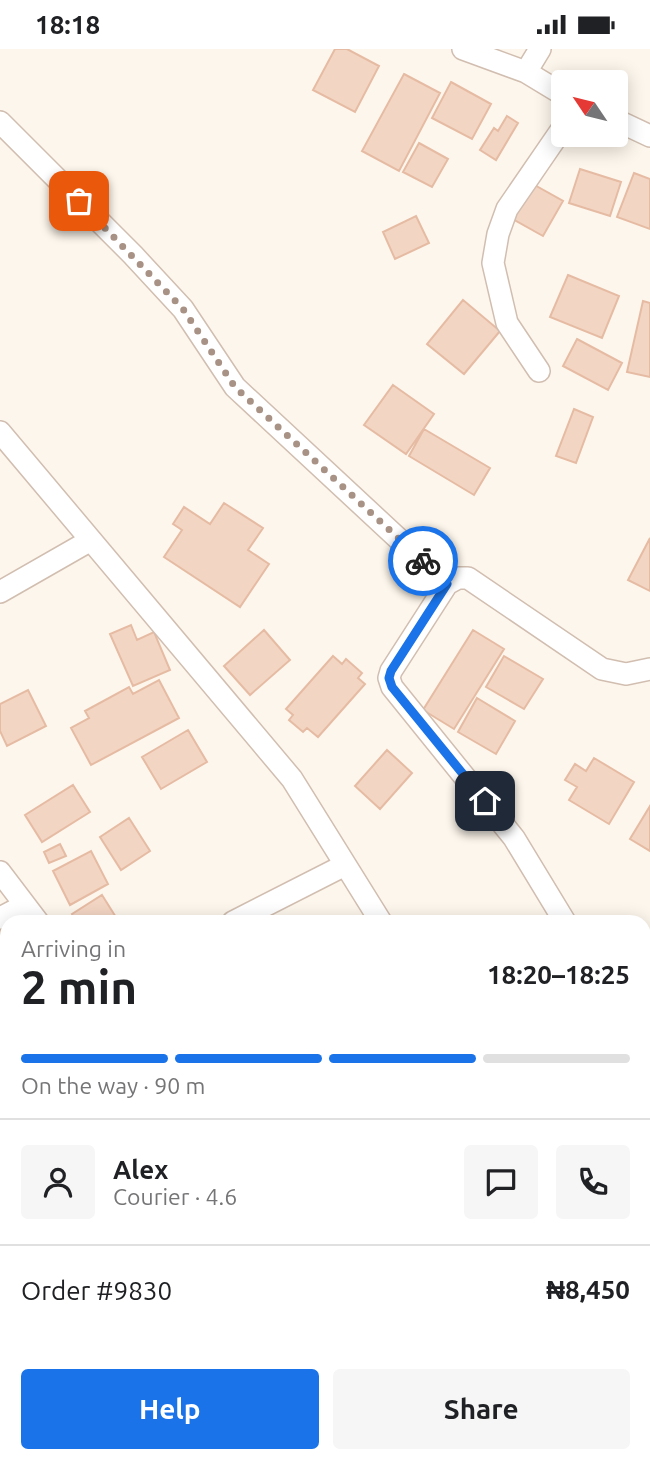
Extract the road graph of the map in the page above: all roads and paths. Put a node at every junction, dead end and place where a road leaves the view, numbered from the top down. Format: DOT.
graph roads {
  1 [pos="463,49"];
  2 [pos="540,49"];
  3 [pos="526,72"];
  4 [pos="551,87"];
  5 [pos="0,122"];
  6 [pos="628,126"];
  7 [pos="650,136"];
  8 [pos="551,145"];
  9 [pos="539,371"];
  10 [pos="0,432"];
  11 [pos="91,540"];
  12 [pos="447,584"];
  13 [pos="0,592"];
  14 [pos="650,669"];
  15 [pos="345,865"];
  16 [pos="0,872"];
  17 [pos="31,914"];
  18 [pos="247,915"];
  19 [pos="377,915"];
  20 [pos="561,915"];
  1 -- 3 [label="street"];
  2 -- 3 [label="street"];
  3 -- 4 [label="street"];
  5 -- 12 [label="street"];
  6 -- 7 [label="street"];
  8 -- 9 [label="street"];
  10 -- 11 [label="street"];
  11 -- 13 [label="street"];
  11 -- 15 [label="street"];
  12 -- 14 [label="street"];
  12 -- 20 [label="street"];
  15 -- 18 [label="street"];
  15 -- 19 [label="street"];
  16 -- 17 [label="street"];
}
